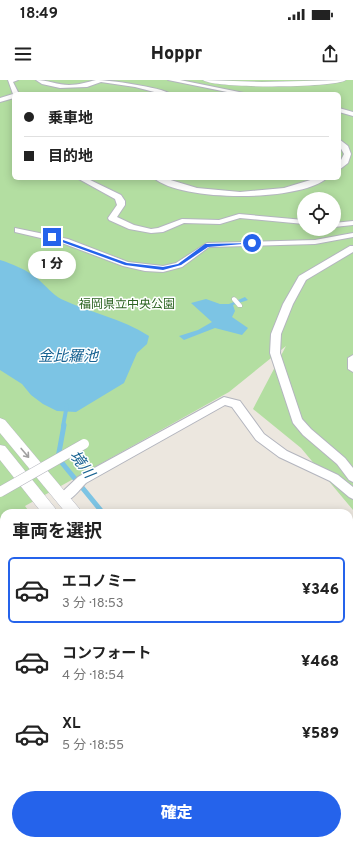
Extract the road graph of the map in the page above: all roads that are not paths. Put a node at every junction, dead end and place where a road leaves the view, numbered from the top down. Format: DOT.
graph roads {
  1 [pos="15,80"];
  2 [pos="39,80"];
  3 [pos="100,80"];
  4 [pos="171,80"];
  5 [pos="206,80"];
  6 [pos="342,80"];
  7 [pos="152,90"];
  8 [pos="15,92"];
  9 [pos="146,92"];
  10 [pos="160,92"];
  11 [pos="235,92"];
  12 [pos="12,97"];
  13 [pos="0,100"];
  14 [pos="341,111"];
  15 [pos="353,114"];
  16 [pos="341,143"];
  17 [pos="341,166"];
  18 [pos="84,180"];
  19 [pos="163,180"];
  20 [pos="318,180"];
  21 [pos="297,221"];
  22 [pos="341,224"];
  23 [pos="353,224"];
  24 [pos="18,230"];
  25 [pos="353,235"];
  26 [pos="353,248"];
  27 [pos="234,299"];
  28 [pos="240,306"];
  29 [pos="353,358"];
  30 [pos="353,369"];
  31 [pos="0,423"];
  32 [pos="84,444"];
  33 [pos="0,450"];
  34 [pos="353,477"];
  35 [pos="0,492"];
  36 [pos="353,494"];
  37 [pos="63,498"];
  38 [pos="47,509"];
  39 [pos="72,509"];
  1 -- 8 [label="street"];
  2 -- 3 [label="street"];
  3 -- 7 [label="street"];
  4 -- 11 [label="street"];
  5 -- 6 [label="street"];
  7 -- 9 [label="street"];
  7 -- 10 [label="street"];
  12 -- 13 [label="street"];
  14 -- 15 [label="street"];
  16 -- 17 [label="street"];
  18 -- 21 [label="street"];
  19 -- 20 [label="street"];
  22 -- 23 [label="street"];
  24 -- 25 [label="street"];
  26 -- 34 [label="street"];
  27 -- 28 [label="street"];
  29 -- 30 [label="street"];
  31 -- 37 [label="street, one-way"];
  32 -- 35 [label="street, bridge"];
  33 -- 38 [label="street"];
  36 -- 37 [label="street"];
  37 -- 39 [label="street"];
}
